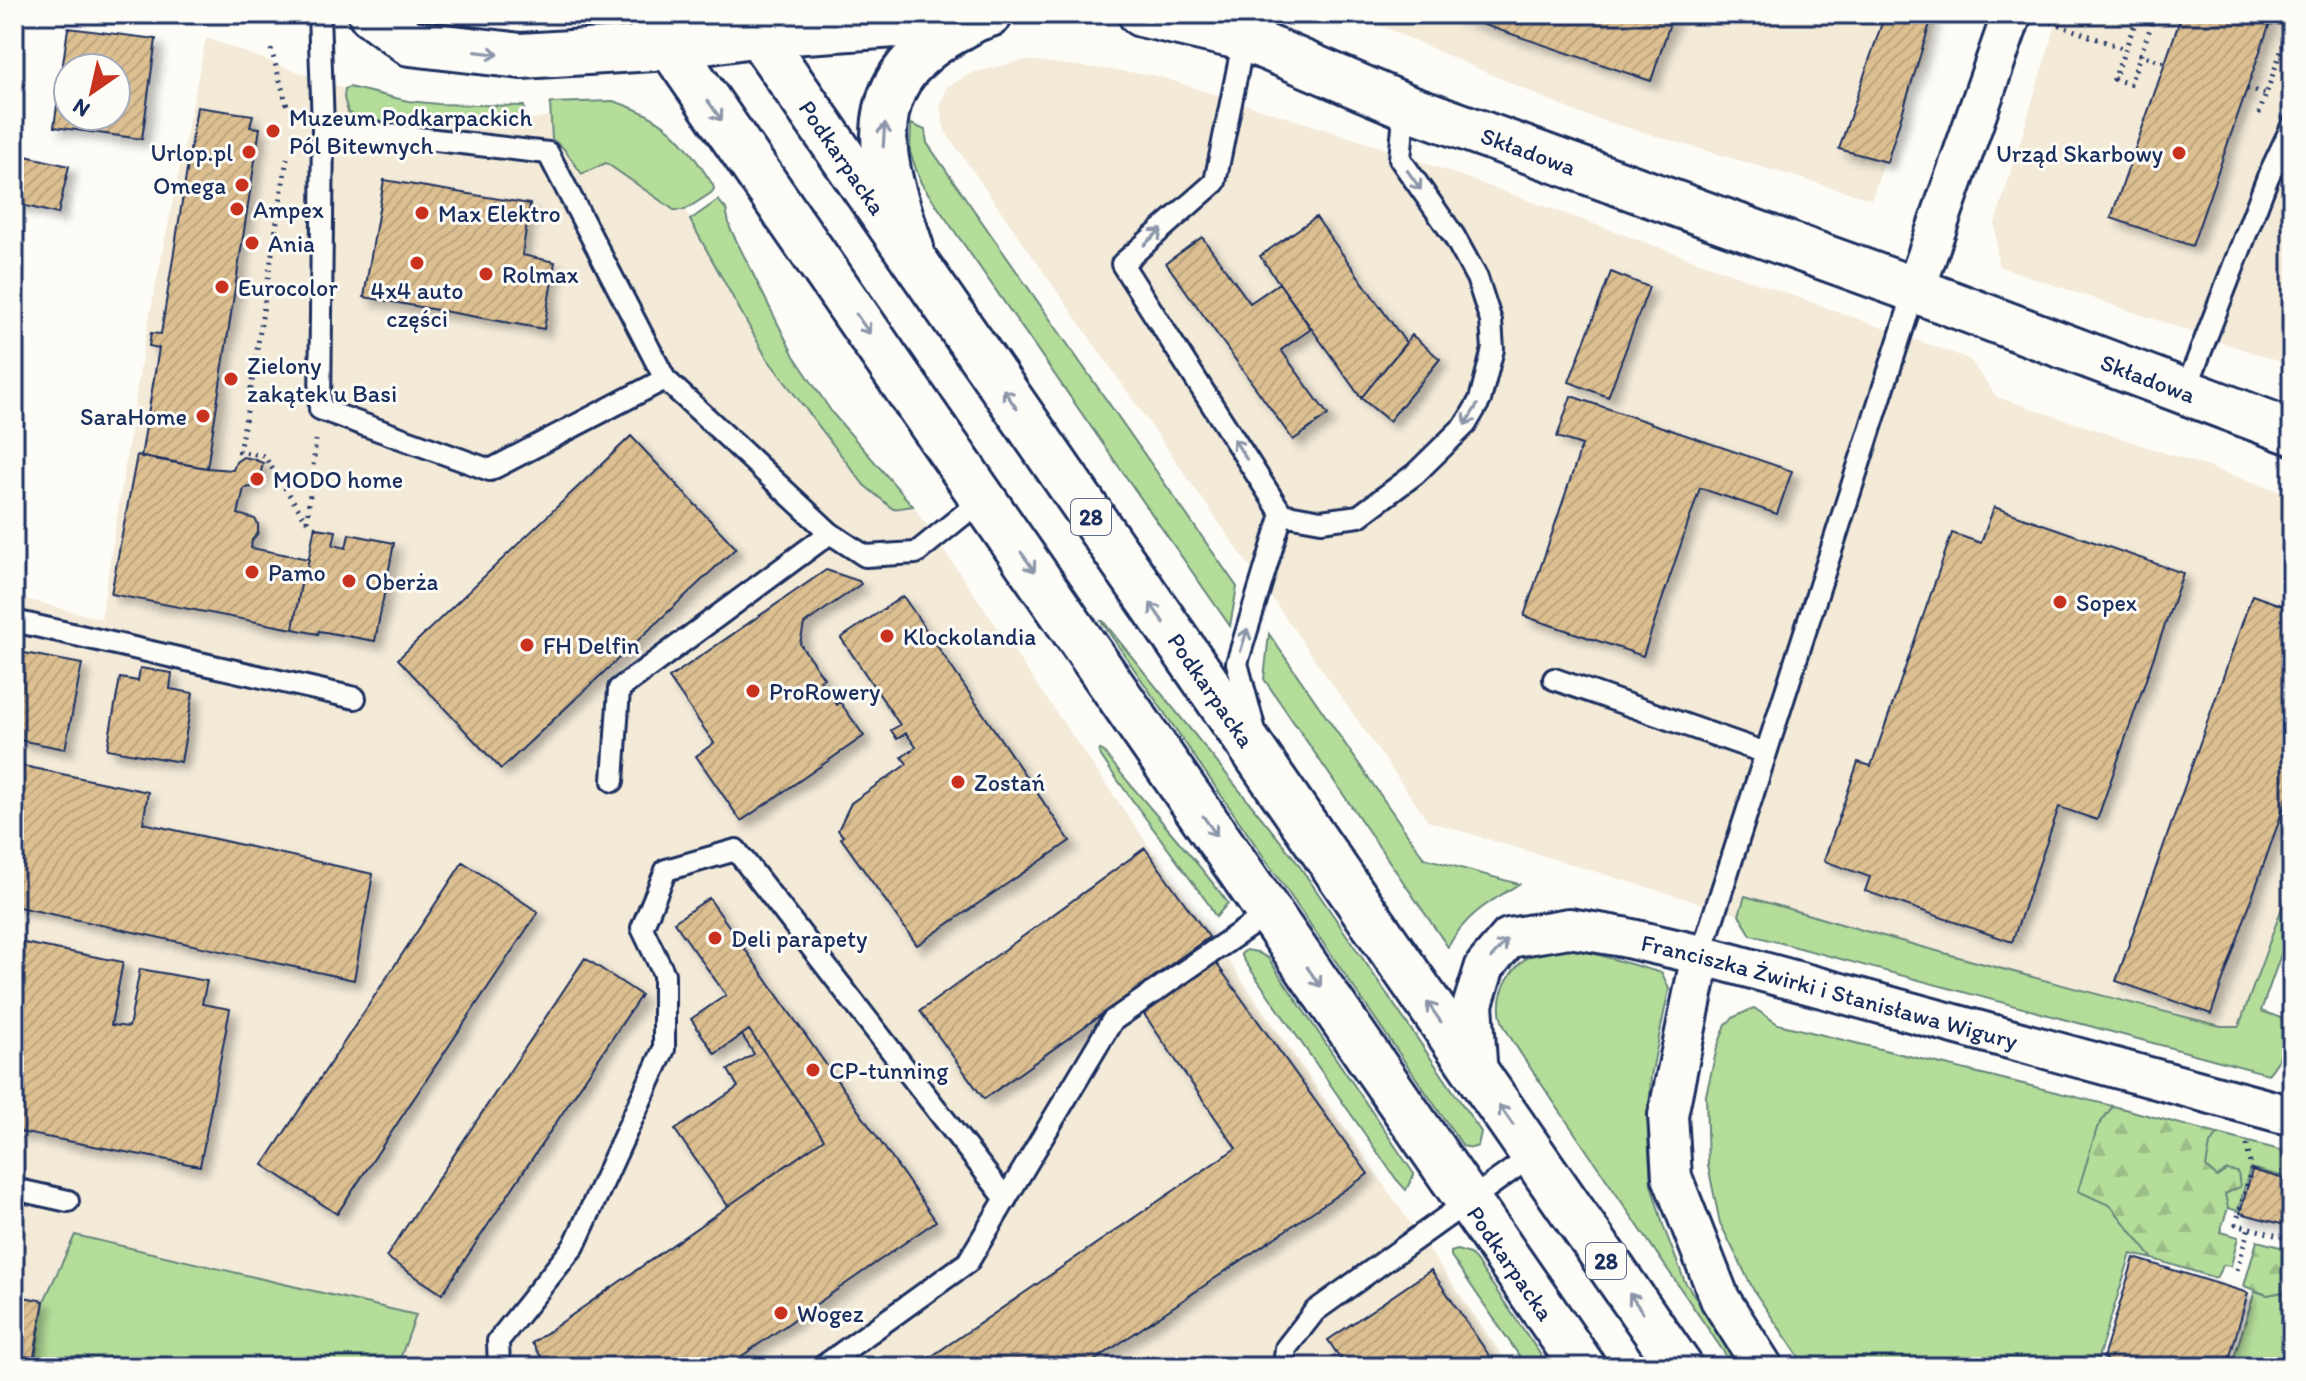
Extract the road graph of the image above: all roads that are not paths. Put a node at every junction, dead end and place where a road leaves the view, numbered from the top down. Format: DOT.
graph roads {
  1 [pos="319,14"];
  2 [pos="371,14"];
  3 [pos="1141,14"];
  4 [pos="981,17"];
  5 [pos="2030,17"];
  6 [pos="752,24"];
  7 [pos="659,30"];
  8 [pos="1244,38"];
  9 [pos="1405,106"];
  10 [pos="2292,126"];
  11 [pos="323,127"];
  12 [pos="916,264"];
  13 [pos="1915,290"];
  14 [pos="665,379"];
  15 [pos="2185,392"];
  16 [pos="2292,432"];
  17 [pos="984,498"];
  18 [pos="1282,514"];
  19 [pos="830,533"];
  20 [pos="14,621"];
  21 [pos="1554,679"];
  22 [pos="355,698"];
  23 [pos="1766,753"];
  24 [pos="1265,769"];
  25 [pos="613,781"];
  26 [pos="1270,912"];
  27 [pos="1701,955"];
  28 [pos="1478,1076"];
  29 [pos="2292,1116"];
  30 [pos="1533,1155"];
  31 [pos="14,1189"];
  32 [pos="1006,1199"];
  33 [pos="1469,1200"];
  34 [pos="68,1201"];
  35 [pos="499,1367"];
  36 [pos="822,1367"];
  37 [pos="1284,1367"];
  38 [pos="1583,1367"];
  39 [pos="1680,1367"];
  40 [pos="1763,1367"];
  1 -- 11 [label="lane"];
  2 -- 7 [label="main road, one-way"];
  3 -- 8 [label="main road, Składowa"];
  4 -- 6 [label="main road"];
  12 -- 4 [label="main road, one-way"];
  5 -- 13 [label="street"];
  6 -- 7 [label="main road"];
  6 -- 12 [label="main road, Podkarpacka / 28"];
  7 -- 17 [label="main road, Podkarpacka, one-way"];
  8 -- 9 [label="main road, Składowa"];
  18 -- 8 [label="lane, one-way"];
  9 -- 13 [label="main road, Składowa"];
  9 -- 18 [label="lane, one-way"];
  10 -- 15 [label="lane"];
  11 -- 14 [label="lane"];
  11 -- 14 [label="lane"];
  24 -- 12 [label="main road, Podkarpacka / 28, one-way"];
  13 -- 15 [label="main road, Składowa"];
  13 -- 23 [label="lane"];
  14 -- 19 [label="lane"];
  15 -- 16 [label="main road, Składowa"];
  17 -- 19 [label="lane"];
  17 -- 26 [label="main road, Podkarpacka, one-way"];
  24 -- 18 [label="lane, one-way"];
  19 -- 25 [label="lane"];
  20 -- 22 [label="lane"];
  21 -- 23 [label="lane"];
  23 -- 27 [label="lane"];
  28 -- 24 [label="main road, Podkarpacka / 28, one-way"];
  26 -- 32 [label="lane"];
  26 -- 33 [label="main road, Podkarpacka, one-way"];
  28 -- 27 [label="street, Franciszka Żwirki i Stanisława Wigury, one-way"];
  27 -- 29 [label="street, Franciszka Żwirki i Stanisława Wigury"];
  27 -- 40 [label="street"];
  30 -- 28 [label="main road, Podkarpacka / 28, one-way"];
  30 -- 33 [label="lane"];
  39 -- 30 [label="main road, Podkarpacka / 28, one-way"];
  31 -- 34 [label="lane"];
  32 -- 35 [label="lane"];
  32 -- 36 [label="lane"];
  33 -- 37 [label="lane"];
  33 -- 38 [label="main road, Podkarpacka"];
}
